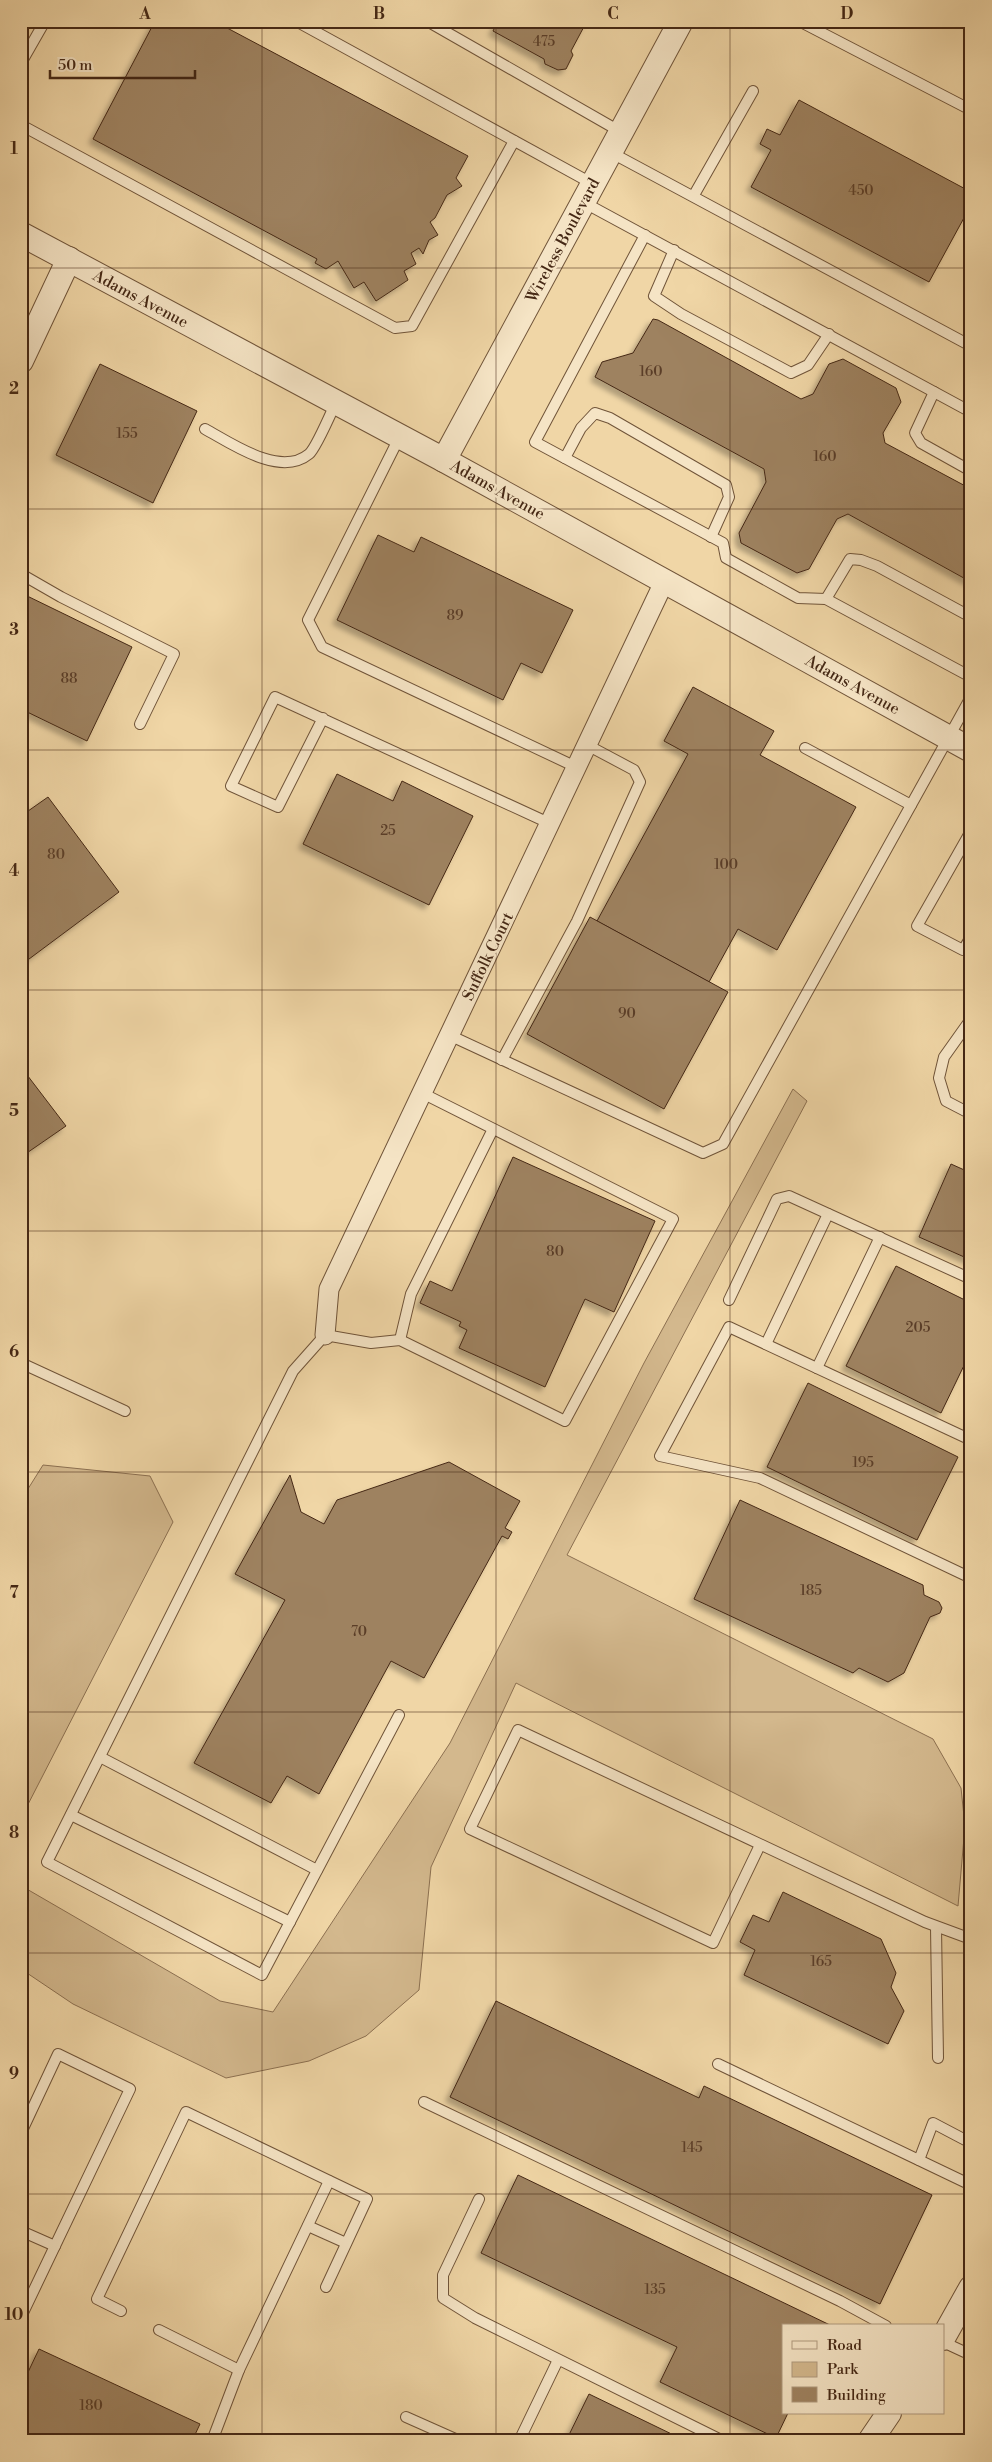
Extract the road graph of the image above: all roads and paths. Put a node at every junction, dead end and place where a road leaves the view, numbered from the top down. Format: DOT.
graph roads {
  1 [pos="45,21"];
  2 [pos="296,21"];
  3 [pos="427,21"];
  4 [pos="681,21"];
  5 [pos="799,21"];
  6 [pos="21,64"];
  7 [pos="753,91"];
  8 [pos="971,110"];
  9 [pos="21,125"];
  10 [pos="514,141"];
  11 [pos="616,142"];
  12 [pos="588,193"];
  13 [pos="694,195"];
  14 [pos="21,234"];
  15 [pos="645,235"];
  16 [pos="674,250"];
  17 [pos="69,259"];
  18 [pos="829,334"];
  19 [pos="970,346"];
  20 [pos="22,358"];
  21 [pos="934,392"];
  22 [pos="336,402"];
  23 [pos="971,412"];
  24 [pos="204,429"];
  25 [pos="400,436"];
  26 [pos="566,458"];
  27 [pos="444,460"];
  28 [pos="971,471"];
  29 [pos="711,537"];
  30 [pos="21,574"];
  31 [pos="665,580"];
  32 [pos="826,599"];
  33 [pos="971,617"];
  34 [pos="971,677"];
  35 [pos="971,697"];
  36 [pos="323,718"];
  37 [pos="140,724"];
  38 [pos="949,737"];
  39 [pos="587,746"];
  40 [pos="806,748"];
  41 [pos="971,750"];
  42 [pos="576,767"];
  43 [pos="911,805"];
  44 [pos="551,824"];
  45 [pos="971,831"];
  46 [pos="971,937"];
  47 [pos="971,1019"];
  48 [pos="449,1035"];
  49 [pos="502,1060"];
  50 [pos="422,1093"];
  51 [pos="971,1114"];
  52 [pos="493,1129"];
  53 [pos="828,1214"];
  54 [pos="880,1238"];
  55 [pos="971,1279"];
  56 [pos="729,1300"];
  57 [pos="325,1335"];
  58 [pos="400,1340"];
  59 [pos="766,1344"];
  60 [pos="21,1363"];
  61 [pos="817,1368"];
  62 [pos="125,1411"];
  63 [pos="971,1440"];
  64 [pos="971,1578"];
  65 [pos="398,1715"];
  66 [pos="100,1757"];
  67 [pos="71,1815"];
  68 [pos="760,1844"];
  69 [pos="317,1870"];
  70 [pos="290,1922"];
  71 [pos="936,1926"];
  72 [pos="971,1939"];
  73 [pos="938,2058"];
  74 [pos="718,2064"];
  75 [pos="424,2102"];
  76 [pos="21,2133"];
  77 [pos="971,2143"];
  78 [pos="919,2160"];
  79 [pos="329,2181"];
  80 [pos="971,2185"];
  81 [pos="479,2199"];
  82 [pos="308,2226"];
  83 [pos="21,2232"];
  84 [pos="346,2243"];
  85 [pos="55,2246"];
  86 [pos="326,2287"];
  87 [pos="971,2288"];
  88 [pos="121,2311"];
  89 [pos="21,2317"];
  90 [pos="882,2324"];
  91 [pos="159,2330"];
  92 [pos="944,2338"];
  93 [pos="944,2341"];
  94 [pos="971,2355"];
  95 [pos="558,2360"];
  96 [pos="239,2370"];
  97 [pos="888,2414"];
  98 [pos="406,2417"];
  99 [pos="971,2438"];
  100 [pos="212,2441"];
  101 [pos="460,2441"];
  102 [pos="519,2441"];
  103 [pos="723,2441"];
  104 [pos="870,2441"];
  105 [pos="968,2441"];
  1 -- 6 [label="lane"];
  2 -- 10 [label="lane"];
  3 -- 11 [label="lane"];
  4 -- 11 [label="street, Wireless Boulevard"];
  5 -- 8 [label="lane"];
  7 -- 13 [label="lane"];
  9 -- 10 [label="lane"];
  10 -- 12 [label="lane"];
  11 -- 12 [label="street, Wireless Boulevard"];
  11 -- 13 [label="lane"];
  12 -- 15 [label="lane"];
  12 -- 27 [label="street, Wireless Boulevard"];
  13 -- 19 [label="lane"];
  14 -- 17 [label="street, Adams Avenue"];
  15 -- 16 [label="lane"];
  15 -- 26 [label="lane"];
  16 -- 18 [label="lane"];
  16 -- 18 [label="lane"];
  17 -- 20 [label="street"];
  17 -- 22 [label="street, Adams Avenue"];
  18 -- 21 [label="lane"];
  21 -- 23 [label="lane"];
  21 -- 28 [label="lane"];
  22 -- 24 [label="lane"];
  22 -- 25 [label="street, Adams Avenue"];
  25 -- 27 [label="street, Adams Avenue"];
  25 -- 42 [label="lane"];
  26 -- 29 [label="lane"];
  26 -- 29 [label="lane"];
  27 -- 31 [label="street, Adams Avenue"];
  29 -- 32 [label="lane"];
  30 -- 37 [label="lane"];
  31 -- 38 [label="street, Adams Avenue"];
  31 -- 39 [label="street, Suffolk Court"];
  32 -- 33 [label="lane"];
  32 -- 34 [label="lane"];
  35 -- 38 [label="lane"];
  36 -- 36 [label="lane"];
  36 -- 44 [label="lane"];
  38 -- 41 [label="street, Adams Avenue"];
  38 -- 43 [label="lane"];
  39 -- 42 [label="street, Suffolk Court"];
  39 -- 49 [label="lane"];
  40 -- 43 [label="lane"];
  42 -- 44 [label="street, Suffolk Court"];
  43 -- 49 [label="lane"];
  44 -- 48 [label="street, Suffolk Court"];
  45 -- 46 [label="lane"];
  47 -- 51 [label="lane"];
  48 -- 49 [label="lane"];
  48 -- 50 [label="street, Suffolk Court"];
  50 -- 52 [label="lane"];
  50 -- 57 [label="street, Suffolk Court"];
  52 -- 58 [label="lane"];
  52 -- 58 [label="lane"];
  53 -- 54 [label="lane"];
  53 -- 56 [label="lane"];
  53 -- 59 [label="lane"];
  54 -- 55 [label="lane"];
  54 -- 61 [label="lane"];
  57 -- 58 [label="lane"];
  57 -- 66 [label="lane"];
  59 -- 61 [label="lane"];
  59 -- 64 [label="lane"];
  60 -- 62 [label="lane"];
  61 -- 63 [label="lane"];
  65 -- 69 [label="lane"];
  66 -- 67 [label="lane"];
  66 -- 69 [label="lane"];
  67 -- 70 [label="lane"];
  67 -- 70 [label="lane"];
  68 -- 68 [label="lane"];
  68 -- 71 [label="lane"];
  69 -- 70 [label="lane"];
  71 -- 72 [label="lane"];
  71 -- 73 [label="lane"];
  74 -- 78 [label="lane"];
  75 -- 90 [label="lane"];
  76 -- 85 [label="lane"];
  77 -- 78 [label="lane"];
  78 -- 80 [label="lane"];
  79 -- 82 [label="lane"];
  79 -- 84 [label="lane"];
  79 -- 88 [label="lane"];
  81 -- 95 [label="lane"];
  82 -- 84 [label="lane"];
  82 -- 96 [label="lane"];
  83 -- 85 [label="lane"];
  84 -- 86 [label="lane"];
  85 -- 89 [label="lane"];
  87 -- 92 [label="street"];
  91 -- 96 [label="lane"];
  93 -- 94 [label="lane"];
  95 -- 102 [label="lane"];
  95 -- 103 [label="lane"];
  96 -- 100 [label="lane"];
  97 -- 104 [label="street"];
  98 -- 101 [label="lane"];
  99 -- 105 [label="lane"];
}
